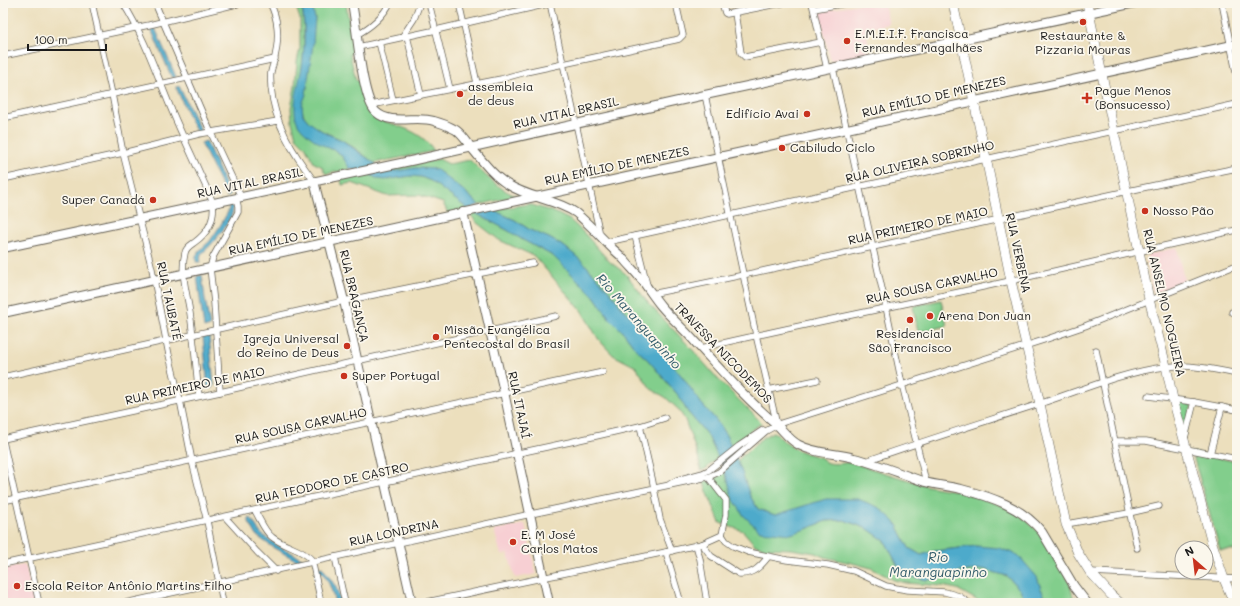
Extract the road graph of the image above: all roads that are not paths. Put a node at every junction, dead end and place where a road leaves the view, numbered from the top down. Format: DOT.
graph roads {
  1 [pos="92,3"];
  2 [pos="123,3"];
  3 [pos="155,3"];
  4 [pos="241,3"];
  5 [pos="270,3"];
  6 [pos="352,3"];
  7 [pos="390,3"];
  8 [pos="420,3"];
  9 [pos="429,3"];
  10 [pos="459,3"];
  11 [pos="551,3"];
  12 [pos="676,3"];
  13 [pos="722,3"];
  14 [pos="782,3"];
  15 [pos="812,3"];
  16 [pos="846,3"];
  17 [pos="952,3"];
  18 [pos="1087,3"];
  19 [pos="1135,3"];
  20 [pos="1222,3"];
  21 [pos="814,10"];
  22 [pos="734,13"];
  23 [pos="1089,13"];
  24 [pos="163,22"];
  25 [pos="464,23"];
  26 [pos="136,28"];
  27 [pos="436,30"];
  28 [pos="356,34"];
  29 [pos="99,35"];
  30 [pos="404,37"];
  31 [pos="961,40"];
  32 [pos="379,42"];
  33 [pos="821,42"];
  34 [pos="1234,44"];
  35 [pos="358,47"];
  36 [pos="3,56"];
  37 [pos="275,59"];
  38 [pos="563,64"];
  39 [pos="830,69"];
  40 [pos="1102,73"];
  41 [pos="1237,77"];
  42 [pos="187,78"];
  43 [pos="476,83"];
  44 [pos="161,84"];
  45 [pos="450,89"];
  46 [pos="112,94"];
  47 [pos="421,95"];
  48 [pos="705,95"];
  49 [pos="393,100"];
  50 [pos="973,100"];
  51 [pos="1237,104"];
  52 [pos="371,105"];
  53 [pos="3,118"];
  54 [pos="278,121"];
  55 [pos="576,124"];
  56 [pos="846,129"];
  57 [pos="1114,130"];
  58 [pos="211,133"];
  59 [pos="184,138"];
  60 [pos="471,147"];
  61 [pos="122,153"];
  62 [pos="718,156"];
  63 [pos="986,158"];
  64 [pos="1237,168"];
  65 [pos="3,179"];
  66 [pos="314,181"];
  67 [pos="589,184"];
  68 [pos="859,187"];
  69 [pos="1127,191"];
  70 [pos="238,197"];
  71 [pos="533,197"];
  72 [pos="213,203"];
  73 [pos="466,212"];
  74 [pos="731,214"];
  75 [pos="139,218"];
  76 [pos="998,220"];
  77 [pos="1237,230"];
  78 [pos="600,236"];
  79 [pos="635,236"];
  80 [pos="330,242"];
  81 [pos="607,242"];
  82 [pos="872,246"];
  83 [pos="3,248"];
  84 [pos="1140,251"];
  85 [pos="533,263"];
  86 [pos="1237,265"];
  87 [pos="210,268"];
  88 [pos="477,274"];
  89 [pos="183,275"];
  90 [pos="743,276"];
  91 [pos="153,281"];
  92 [pos="1011,281"];
  93 [pos="649,291"];
  94 [pos="1150,299"];
  95 [pos="344,301"];
  96 [pos="886,307"];
  97 [pos="3,313"];
  98 [pos="556,316"];
  99 [pos="217,330"];
  100 [pos="490,332"];
  101 [pos="193,335"];
  102 [pos="756,335"];
  103 [pos="166,340"];
  104 [pos="1026,345"];
  105 [pos="701,348"];
  106 [pos="1096,350"];
  107 [pos="357,362"];
  108 [pos="1166,366"];
  109 [pos="603,372"];
  110 [pos="1237,374"];
  111 [pos="3,377"];
  112 [pos="817,380"];
  113 [pos="1103,383"];
  114 [pos="902,384"];
  115 [pos="768,390"];
  116 [pos="220,392"];
  117 [pos="504,392"];
  118 [pos="199,396"];
  119 [pos="1148,396"];
  120 [pos="180,400"];
  121 [pos="1173,400"];
  122 [pos="1194,402"];
  123 [pos="1040,404"];
  124 [pos="1222,407"];
  125 [pos="1237,410"];
  126 [pos="665,418"];
  127 [pos="371,422"];
  128 [pos="777,425"];
  129 [pos="640,426"];
  130 [pos="3,440"];
  131 [pos="1115,441"];
  132 [pos="916,444"];
  133 [pos="1185,446"];
  134 [pos="517,454"];
  135 [pos="1210,454"];
  136 [pos="1237,459"];
  137 [pos="192,461"];
  138 [pos="866,461"];
  139 [pos="708,477"];
  140 [pos="926,482"];
  141 [pos="384,483"];
  142 [pos="668,485"];
  143 [pos="654,488"];
  144 [pos="15,499"];
  145 [pos="3,502"];
  146 [pos="1159,506"];
  147 [pos="255,511"];
  148 [pos="1129,513"];
  149 [pos="531,514"];
  150 [pos="225,517"];
  151 [pos="207,520"];
  152 [pos="1066,524"];
  153 [pos="722,535"];
  154 [pos="398,543"];
  155 [pos="699,545"];
  156 [pos="1137,548"];
  157 [pos="669,552"];
  158 [pos="335,557"];
  159 [pos="768,557"];
  160 [pos="29,558"];
  161 [pos="313,562"];
  162 [pos="3,564"];
  163 [pos="276,571"];
  164 [pos="1090,572"];
  165 [pos="543,577"];
  166 [pos="1224,579"];
  167 [pos="1237,579"];
  168 [pos="219,582"];
  169 [pos="39,603"];
  170 [pos="125,603"];
  171 [pos="223,603"];
  172 [pos="321,603"];
  173 [pos="345,603"];
  174 [pos="412,603"];
  175 [pos="422,603"];
  176 [pos="549,603"];
  177 [pos="681,603"];
  178 [pos="707,603"];
  179 [pos="969,603"];
  180 [pos="1087,603"];
  181 [pos="1109,603"];
  182 [pos="1120,603"];
  183 [pos="1234,603"];
  1 -- 29 [label="street, RUA TAUBATÉ"];
  2 -- 26 [label="street"];
  3 -- 24 [label="street"];
  4 -- 24 [label="street"];
  5 -- 37 [label="street, RUA BRAGANÇA"];
  6 -- 28 [label="street"];
  7 -- 28 [label="street"];
  8 -- 30 [label="street"];
  9 -- 27 [label="street"];
  10 -- 25 [label="street"];
  11 -- 25 [label="street"];
  11 -- 38 [label="street"];
  12 -- 38 [label="street"];
  13 -- 22 [label="street"];
  14 -- 22 [label="street"];
  15 -- 21 [label="street"];
  16 -- 21 [label="street"];
  17 -- 31 [label="main road, RUA VERBENA"];
  18 -- 23 [label="main road, RUA ANSELMO NOGUEIRA"];
  19 -- 23 [label="street, RUA VITAL BRASIL"];
  20 -- 34 [label="street"];
  21 -- 33 [label="street"];
  22 -- 33 [label="street"];
  23 -- 31 [label="street, RUA VITAL BRASIL"];
  23 -- 40 [label="main road, RUA ANSELMO NOGUEIRA"];
  24 -- 26 [label="street"];
  24 -- 42 [label="street"];
  25 -- 27 [label="street"];
  25 -- 43 [label="street"];
  26 -- 29 [label="street"];
  26 -- 44 [label="street"];
  27 -- 30 [label="street"];
  27 -- 45 [label="street"];
  28 -- 35 [label="street"];
  29 -- 36 [label="street"];
  29 -- 46 [label="street, RUA TAUBATÉ"];
  30 -- 32 [label="street"];
  30 -- 47 [label="street"];
  31 -- 39 [label="street, RUA VITAL BRASIL"];
  31 -- 50 [label="main road, RUA VERBENA"];
  32 -- 35 [label="street"];
  32 -- 49 [label="street"];
  33 -- 39 [label="street"];
  34 -- 40 [label="street, RUA EMÍLIO DE MENEZES"];
  34 -- 41 [label="street"];
  35 -- 52 [label="street"];
  37 -- 42 [label="street"];
  37 -- 54 [label="street, RUA BRAGANÇA"];
  38 -- 43 [label="street"];
  38 -- 55 [label="street"];
  39 -- 48 [label="street, RUA VITAL BRASIL"];
  39 -- 56 [label="street"];
  40 -- 50 [label="street, RUA EMÍLIO DE MENEZES"];
  40 -- 57 [label="main road, RUA ANSELMO NOGUEIRA"];
  42 -- 44 [label="street"];
  42 -- 58 [label="street"];
  43 -- 45 [label="street"];
  44 -- 46 [label="street"];
  44 -- 59 [label="street"];
  45 -- 47 [label="street"];
  46 -- 53 [label="street"];
  46 -- 61 [label="street, RUA TAUBATÉ"];
  47 -- 49 [label="street"];
  48 -- 55 [label="street, RUA VITAL BRASIL"];
  48 -- 62 [label="street"];
  49 -- 52 [label="street"];
  50 -- 56 [label="street, RUA EMÍLIO DE MENEZES"];
  50 -- 63 [label="main road, RUA VERBENA"];
  51 -- 57 [label="street, RUA OLIVEIRA SOBRINHO"];
  52 -- 60 [label="street, TRAVESSA NICODEMOS"];
  54 -- 58 [label="street"];
  54 -- 66 [label="street, RUA BRAGANÇA"];
  55 -- 60 [label="street, RUA VITAL BRASIL"];
  55 -- 67 [label="street"];
  56 -- 62 [label="street, RUA EMÍLIO DE MENEZES"];
  56 -- 68 [label="street"];
  57 -- 63 [label="street, RUA OLIVEIRA SOBRINHO"];
  57 -- 69 [label="main road, RUA ANSELMO NOGUEIRA"];
  58 -- 59 [label="street"];
  58 -- 70 [label="street"];
  59 -- 61 [label="street"];
  59 -- 72 [label="street"];
  60 -- 66 [label="street, RUA VITAL BRASIL"];
  60 -- 71 [label="street, TRAVESSA NICODEMOS"];
  61 -- 65 [label="street"];
  61 -- 75 [label="street, RUA TAUBATÉ"];
  62 -- 67 [label="street, RUA EMÍLIO DE MENEZES"];
  62 -- 74 [label="street"];
  63 -- 68 [label="street, RUA OLIVEIRA SOBRINHO"];
  63 -- 76 [label="main road, RUA VERBENA"];
  64 -- 69 [label="street, RUA PRIMEIRO DE MAIO"];
  66 -- 70 [label="street, RUA VITAL BRASIL"];
  66 -- 80 [label="street, RUA BRAGANÇA"];
  67 -- 71 [label="street, RUA EMÍLIO DE MENEZES"];
  67 -- 78 [label="street"];
  68 -- 74 [label="street, RUA OLIVEIRA SOBRINHO"];
  68 -- 82 [label="street"];
  69 -- 76 [label="street, RUA PRIMEIRO DE MAIO"];
  69 -- 84 [label="main road, RUA ANSELMO NOGUEIRA"];
  70 -- 72 [label="street, RUA VITAL BRASIL"];
  70 -- 87 [label="street"];
  71 -- 73 [label="street, RUA EMÍLIO DE MENEZES"];
  71 -- 78 [label="street, TRAVESSA NICODEMOS"];
  72 -- 75 [label="street, RUA VITAL BRASIL"];
  72 -- 89 [label="street"];
  73 -- 80 [label="street, RUA EMÍLIO DE MENEZES"];
  73 -- 88 [label="street, RUA ITAJAÍ"];
  74 -- 79 [label="street, RUA OLIVEIRA SOBRINHO"];
  74 -- 90 [label="street"];
  75 -- 83 [label="street, RUA VITAL BRASIL"];
  75 -- 91 [label="street, RUA TAUBATÉ"];
  76 -- 82 [label="street, RUA PRIMEIRO DE MAIO"];
  76 -- 92 [label="main road, RUA VERBENA"];
  77 -- 84 [label="street, RUA SOUSA CARVALHO"];
  78 -- 81 [label="street, TRAVESSA NICODEMOS"];
  79 -- 81 [label="street, RUA OLIVEIRA SOBRINHO"];
  79 -- 93 [label="street"];
  80 -- 87 [label="street, RUA EMÍLIO DE MENEZES"];
  80 -- 95 [label="street, RUA BRAGANÇA"];
  81 -- 93 [label="street, TRAVESSA NICODEMOS"];
  82 -- 90 [label="street, RUA PRIMEIRO DE MAIO"];
  82 -- 96 [label="street"];
  84 -- 92 [label="street, RUA SOUSA CARVALHO"];
  84 -- 94 [label="main road, RUA ANSELMO NOGUEIRA"];
  85 -- 88 [label="street"];
  86 -- 94 [label="street"];
  87 -- 89 [label="street, RUA EMÍLIO DE MENEZES"];
  87 -- 99 [label="street"];
  88 -- 95 [label="street"];
  88 -- 100 [label="street, RUA ITAJAÍ"];
  89 -- 91 [label="street, RUA EMÍLIO DE MENEZES"];
  89 -- 101 [label="street"];
  90 -- 93 [label="street, RUA PRIMEIRO DE MAIO"];
  90 -- 102 [label="street"];
  91 -- 97 [label="street, RUA EMÍLIO DE MENEZES"];
  91 -- 103 [label="street, RUA TAUBATÉ"];
  92 -- 96 [label="street, RUA SOUSA CARVALHO"];
  92 -- 104 [label="main road, RUA VERBENA"];
  93 -- 105 [label="street, TRAVESSA NICODEMOS"];
  94 -- 104 [label="street"];
  94 -- 108 [label="main road, RUA ANSELMO NOGUEIRA"];
  95 -- 99 [label="street"];
  95 -- 107 [label="street, RUA BRAGANÇA"];
  96 -- 102 [label="street, RUA SOUSA CARVALHO"];
  96 -- 114 [label="street"];
  98 -- 100 [label="street, RUA PRIMEIRO DE MAIO"];
  99 -- 101 [label="street"];
  99 -- 116 [label="street"];
  100 -- 107 [label="street, RUA PRIMEIRO DE MAIO"];
  100 -- 117 [label="street, RUA ITAJAÍ"];
  101 -- 103 [label="street"];
  101 -- 118 [label="street"];
  102 -- 105 [label="street, RUA SOUSA CARVALHO"];
  102 -- 115 [label="street"];
  103 -- 111 [label="street"];
  103 -- 120 [label="street, RUA TAUBATÉ"];
  104 -- 114 [label="street"];
  104 -- 123 [label="main road, RUA VERBENA"];
  105 -- 128 [label="street, TRAVESSA NICODEMOS"];
  106 -- 113 [label="street"];
  107 -- 116 [label="street, RUA PRIMEIRO DE MAIO"];
  107 -- 127 [label="street, RUA BRAGANÇA"];
  108 -- 110 [label="street"];
  108 -- 113 [label="street"];
  108 -- 121 [label="main road, RUA ANSELMO NOGUEIRA"];
  109 -- 117 [label="street, RUA SOUSA CARVALHO"];
  112 -- 115 [label="street"];
  113 -- 123 [label="street"];
  113 -- 131 [label="street"];
  114 -- 128 [label="street"];
  114 -- 132 [label="street"];
  115 -- 128 [label="street"];
  116 -- 118 [label="street, RUA PRIMEIRO DE MAIO"];
  117 -- 127 [label="street, RUA SOUSA CARVALHO"];
  117 -- 134 [label="street, RUA ITAJAÍ"];
  118 -- 120 [label="street, RUA PRIMEIRO DE MAIO"];
  119 -- 121 [label="street"];
  120 -- 130 [label="street, RUA PRIMEIRO DE MAIO"];
  120 -- 137 [label="street, RUA TAUBATÉ"];
  121 -- 122 [label="street"];
  121 -- 133 [label="main road, RUA ANSELMO NOGUEIRA"];
  122 -- 124 [label="street"];
  122 -- 133 [label="street"];
  123 -- 132 [label="street"];
  123 -- 152 [label="main road, RUA VERBENA"];
  124 -- 125 [label="street"];
  124 -- 135 [label="street"];
  126 -- 129 [label="street, RUA TEODORO DE CASTRO"];
  127 -- 137 [label="street, RUA SOUSA CARVALHO"];
  127 -- 141 [label="street, RUA BRAGANÇA"];
  128 -- 138 [label="street, TRAVESSA NICODEMOS"];
  128 -- 139 [label="street"];
  128 -- 142 [label="street"];
  129 -- 134 [label="street, RUA TEODORO DE CASTRO"];
  129 -- 143 [label="street"];
  130 -- 144 [label="street"];
  131 -- 133 [label="street"];
  131 -- 148 [label="street"];
  132 -- 138 [label="street"];
  132 -- 140 [label="street"];
  133 -- 135 [label="street"];
  133 -- 166 [label="main road, RUA ANSELMO NOGUEIRA"];
  134 -- 141 [label="street, RUA TEODORO DE CASTRO"];
  134 -- 149 [label="street, RUA ITAJAÍ"];
  135 -- 136 [label="street"];
  137 -- 144 [label="street, RUA SOUSA CARVALHO"];
  137 -- 151 [label="street, RUA TAUBATÉ"];
  138 -- 140 [label="street, TRAVESSA NICODEMOS"];
  139 -- 142 [label="street"];
  139 -- 153 [label="street"];
  140 -- 180 [label="street, TRAVESSA NICODEMOS"];
  141 -- 147 [label="street, RUA TEODORO DE CASTRO"];
  141 -- 154 [label="street, RUA BRAGANÇA"];
  142 -- 143 [label="street, RUA LONDRINA"];
  143 -- 149 [label="street, RUA LONDRINA"];
  143 -- 157 [label="street"];
  144 -- 145 [label="street, RUA SOUSA CARVALHO"];
  144 -- 160 [label="street"];
  146 -- 148 [label="street"];
  147 -- 150 [label="street, RUA TEODORO DE CASTRO"];
  147 -- 161 [label="street"];
  148 -- 152 [label="street"];
  148 -- 156 [label="street"];
  149 -- 154 [label="street, RUA LONDRINA"];
  149 -- 165 [label="street, RUA ITAJAÍ"];
  150 -- 151 [label="street, RUA TEODORO DE CASTRO"];
  150 -- 163 [label="street"];
  151 -- 160 [label="street, RUA TEODORO DE CASTRO"];
  151 -- 168 [label="street, RUA TAUBATÉ"];
  152 -- 164 [label="main road, RUA VERBENA"];
  153 -- 155 [label="street"];
  153 -- 159 [label="street"];
  154 -- 158 [label="street, RUA LONDRINA"];
  154 -- 174 [label="street, RUA BRAGANÇA"];
  155 -- 157 [label="street"];
  155 -- 159 [label="street"];
  155 -- 178 [label="street"];
  157 -- 165 [label="street"];
  157 -- 177 [label="street"];
  158 -- 161 [label="street, RUA LONDRINA"];
  158 -- 173 [label="street"];
  159 -- 179 [label="street"];
  160 -- 162 [label="street, RUA TEODORO DE CASTRO"];
  160 -- 169 [label="street"];
  161 -- 163 [label="street, RUA LONDRINA"];
  161 -- 172 [label="street"];
  163 -- 168 [label="street, RUA LONDRINA"];
  164 -- 166 [label="street"];
  164 -- 182 [label="main road, RUA VERBENA"];
  165 -- 175 [label="street"];
  165 -- 176 [label="street, RUA ITAJAÍ"];
  166 -- 167 [label="street"];
  166 -- 183 [label="main road, RUA ANSELMO NOGUEIRA"];
  168 -- 170 [label="street, RUA LONDRINA"];
  168 -- 171 [label="street, RUA TAUBATÉ"];
  181 -- 182 [label="main road"];
}
